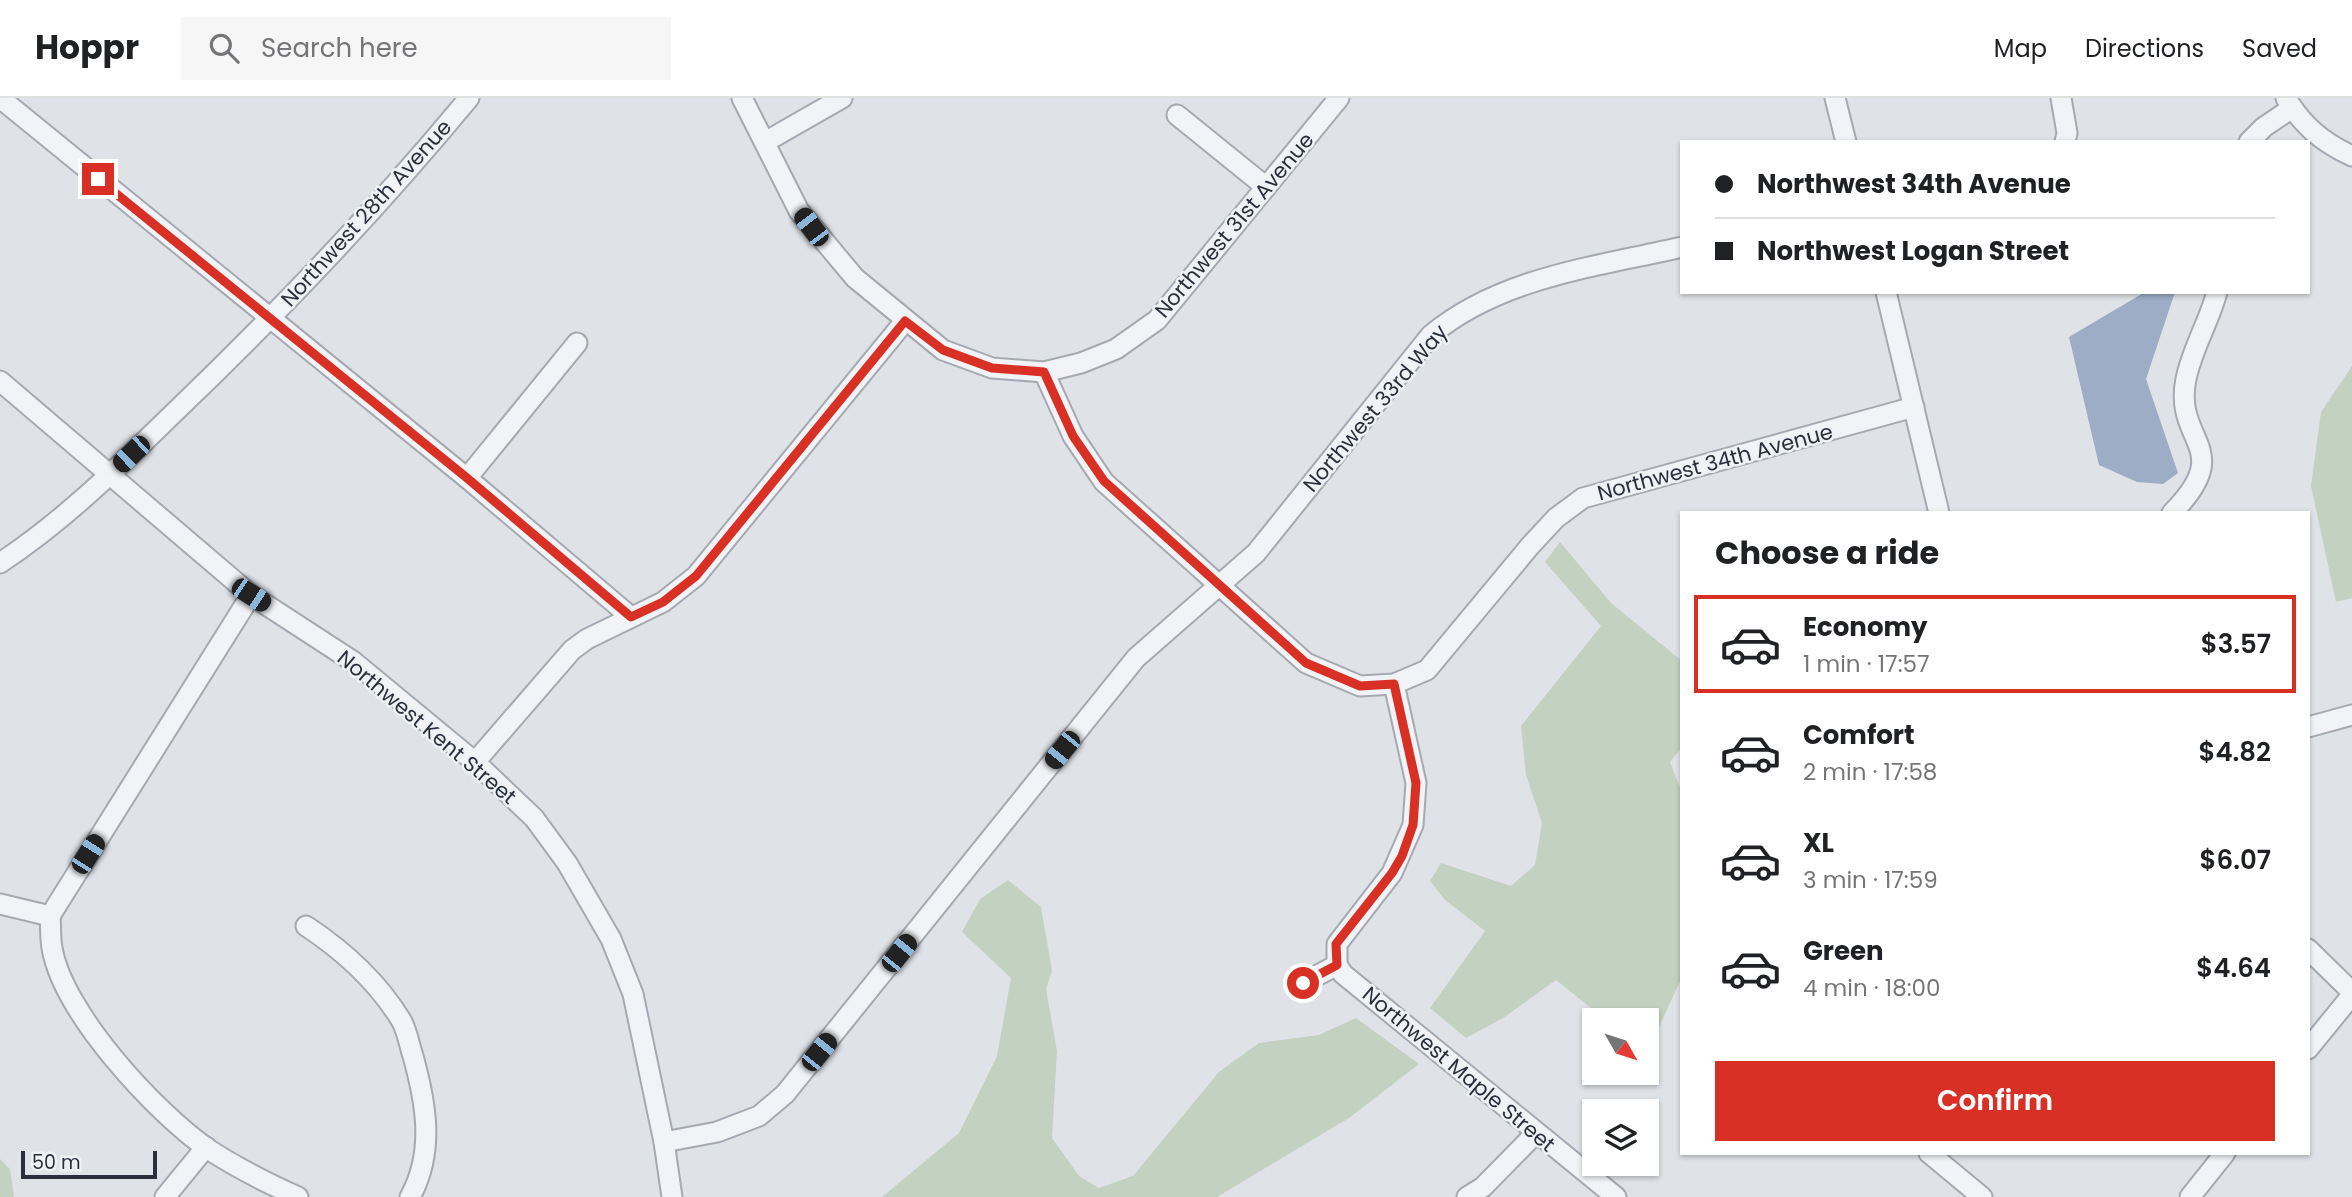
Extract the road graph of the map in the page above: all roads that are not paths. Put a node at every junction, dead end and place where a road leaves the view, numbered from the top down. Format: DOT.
graph roads {
  1 [pos="469,98"];
  2 [pos="741,98"];
  3 [pos="842,98"];
  4 [pos="1339,98"];
  5 [pos="1835,98"];
  6 [pos="2061,98"];
  7 [pos="0,99"];
  8 [pos="2289,103"];
  9 [pos="1177,115"];
  10 [pos="1846,140"];
  11 [pos="2065,140"];
  12 [pos="2251,140"];
  13 [pos="765,142"];
  14 [pos="2352,156"];
  15 [pos="1266,187"];
  16 [pos="1680,247"];
  17 [pos="1886,294"];
  18 [pos="2216,294"];
  19 [pos="271,320"];
  20 [pos="905,321"];
  21 [pos="577,343"];
  22 [pos="1044,372"];
  23 [pos="0,381"];
  24 [pos="1914,407"];
  25 [pos="111,473"];
  26 [pos="467,478"];
  27 [pos="1939,511"];
  28 [pos="2174,511"];
  29 [pos="0,562"];
  30 [pos="1220,584"];
  31 [pos="251,595"];
  32 [pos="631,617"];
  33 [pos="1394,684"];
  34 [pos="2352,715"];
  35 [pos="2310,726"];
  36 [pos="475,762"];
  37 [pos="0,904"];
  38 [pos="50,916"];
  39 [pos="306,926"];
  40 [pos="2310,951"];
  41 [pos="1337,965"];
  42 [pos="1303,983"];
  43 [pos="2352,994"];
  44 [pos="2310,1046"];
  45 [pos="1536,1133"];
  46 [pos="664,1142"];
  47 [pos="206,1147"];
  48 [pos="1930,1155"];
  49 [pos="2223,1155"];
  50 [pos="164,1197"];
  51 [pos="298,1197"];
  52 [pos="410,1197"];
  53 [pos="672,1197"];
  54 [pos="1466,1197"];
  55 [pos="1616,1197"];
  56 [pos="1982,1197"];
  57 [pos="2190,1197"];
  1 -- 19 [label="street, Northwest 28th Avenue"];
  2 -- 13 [label="street, Northwest 31st Avenue"];
  3 -- 13 [label="street"];
  4 -- 15 [label="street, Northwest 31st Avenue"];
  5 -- 10 [label="street"];
  6 -- 11 [label="street"];
  7 -- 19 [label="street"];
  8 -- 12 [label="street"];
  8 -- 14 [label="street"];
  9 -- 15 [label="street"];
  13 -- 20 [label="street, Northwest 31st Avenue"];
  15 -- 22 [label="street, Northwest 31st Avenue"];
  16 -- 30 [label="street, Northwest 33rd Way"];
  17 -- 24 [label="street"];
  18 -- 28 [label="street"];
  19 -- 25 [label="street, Northwest 28th Avenue"];
  19 -- 26 [label="street"];
  20 -- 22 [label="street, Northwest 31st Avenue"];
  20 -- 32 [label="street"];
  21 -- 26 [label="street"];
  22 -- 30 [label="street"];
  23 -- 25 [label="street, Northwest Kent Street"];
  24 -- 27 [label="street"];
  24 -- 33 [label="street, Northwest 34th Avenue"];
  25 -- 29 [label="street, Northwest 28th Avenue"];
  25 -- 31 [label="street, Northwest Kent Street"];
  26 -- 32 [label="street"];
  30 -- 33 [label="street"];
  30 -- 46 [label="street, Northwest 33rd Way"];
  31 -- 36 [label="street, Northwest Kent Street"];
  31 -- 38 [label="street"];
  32 -- 36 [label="street"];
  33 -- 41 [label="street"];
  34 -- 35 [label="street"];
  36 -- 46 [label="street, Northwest Kent Street"];
  37 -- 38 [label="street"];
  38 -- 47 [label="street"];
  39 -- 52 [label="street"];
  40 -- 43 [label="street"];
  41 -- 42 [label="street"];
  41 -- 45 [label="street, Northwest Maple Street"];
  43 -- 44 [label="street"];
  45 -- 54 [label="street"];
  45 -- 55 [label="street, Northwest Maple Street"];
  46 -- 53 [label="street, Northwest Kent Street"];
  47 -- 50 [label="street"];
  47 -- 51 [label="street"];
  48 -- 56 [label="street"];
  49 -- 57 [label="street"];
}
